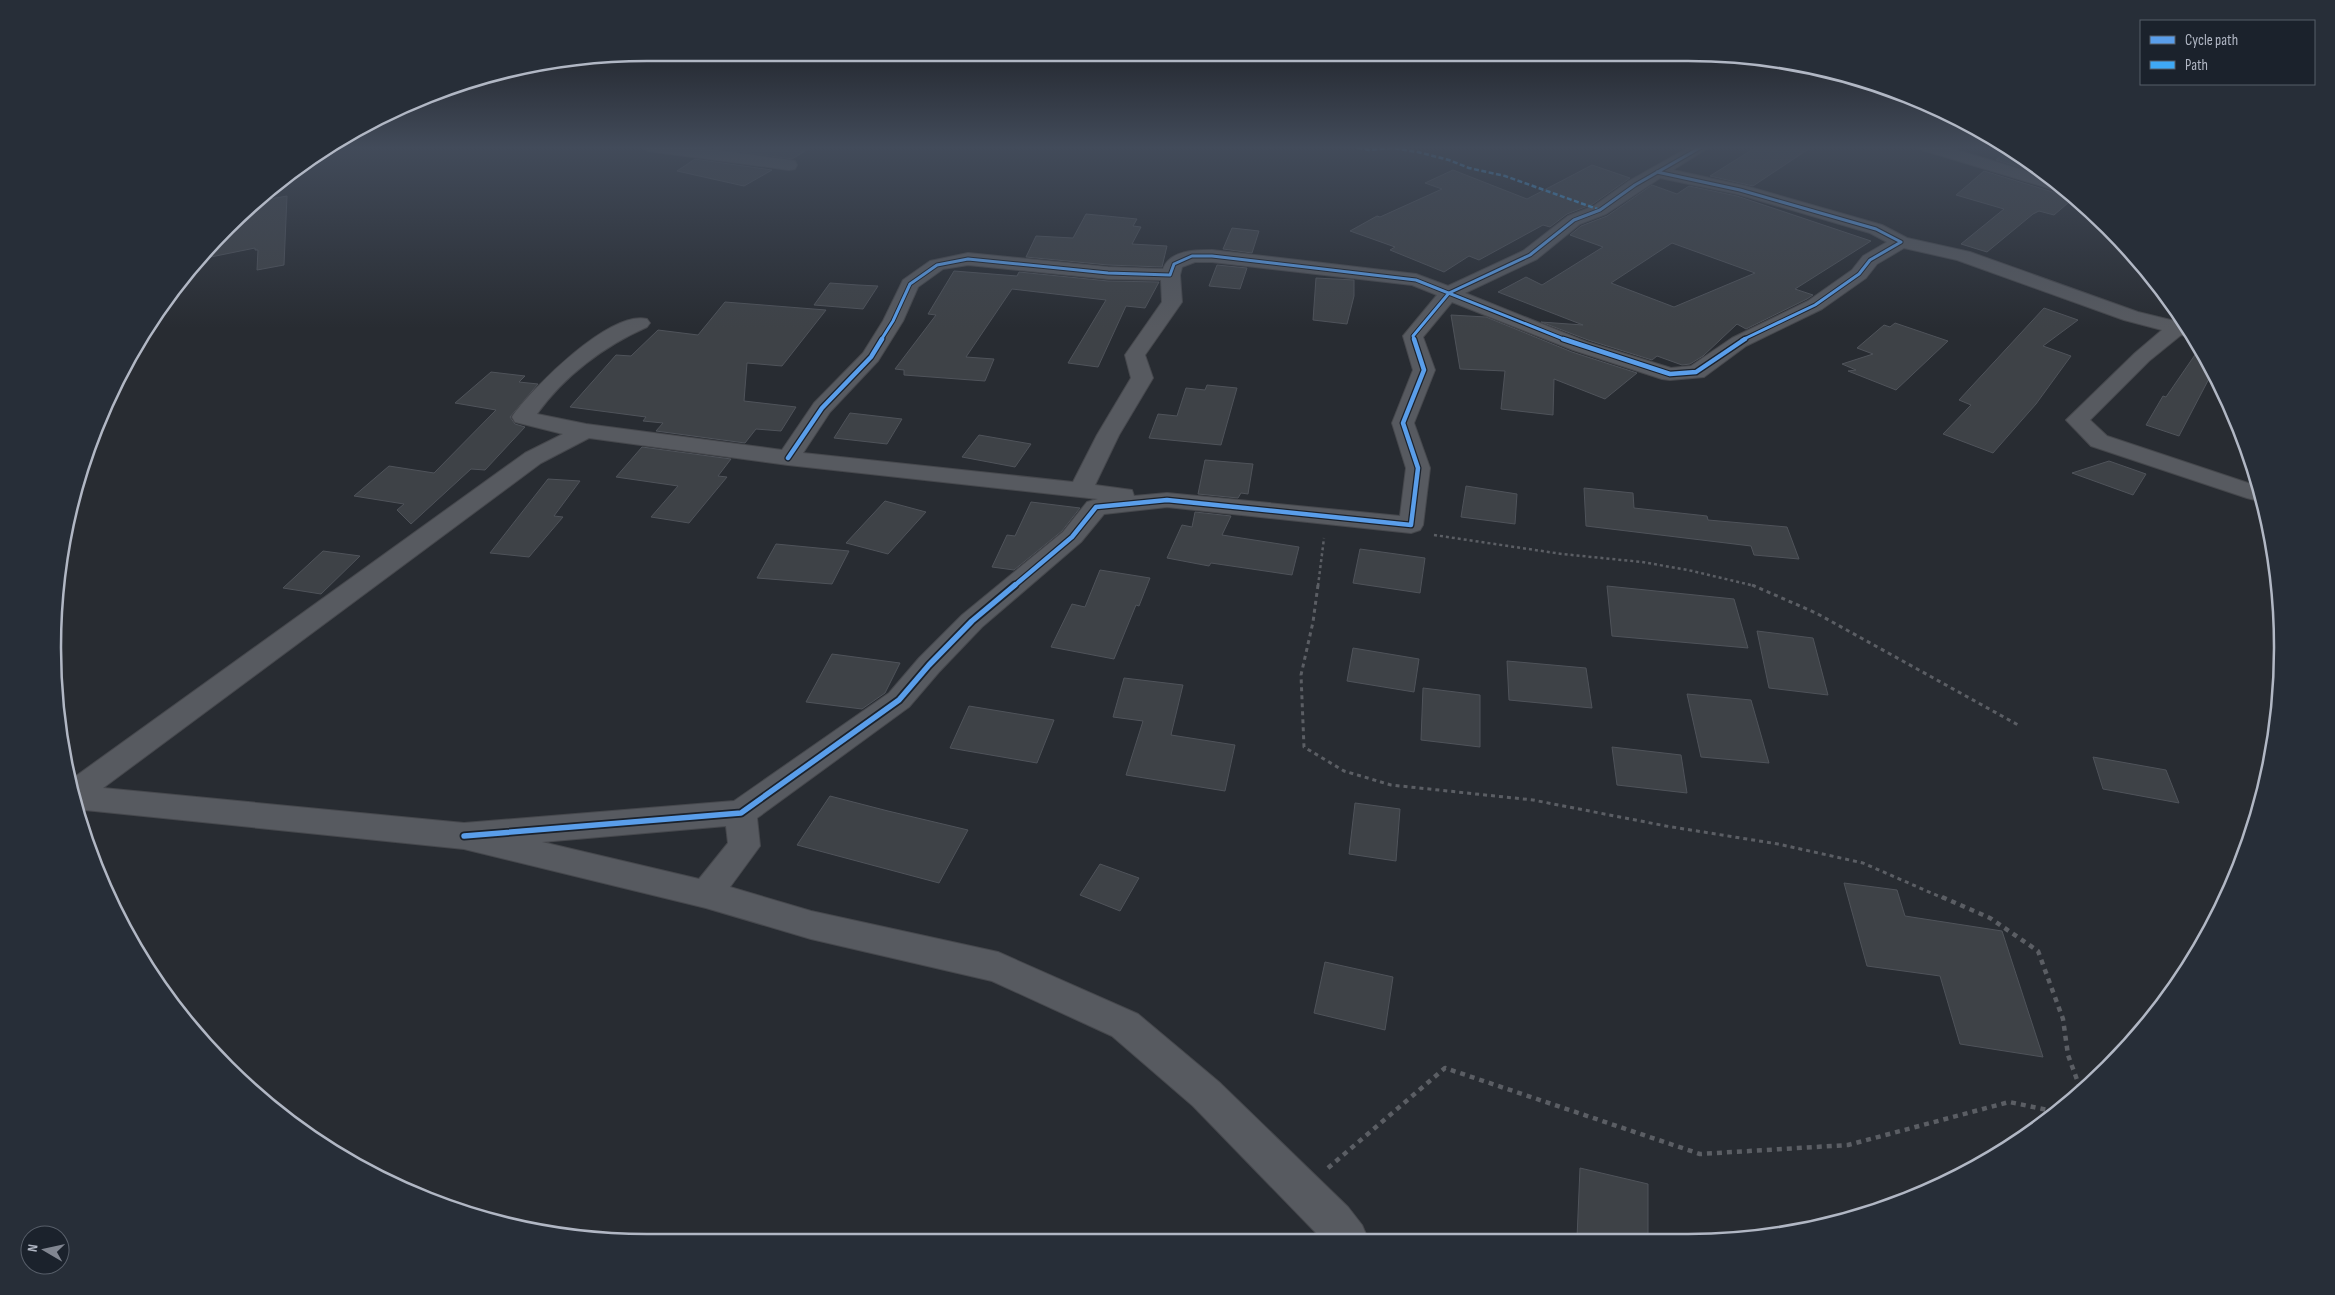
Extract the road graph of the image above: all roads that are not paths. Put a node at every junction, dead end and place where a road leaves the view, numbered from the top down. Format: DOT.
graph roads {
  1 [pos="1605,206"];
  2 [pos="1797,206"];
  3 [pos="1901,242"];
  4 [pos="1170,275"];
  5 [pos="1449,293"];
  6 [pos="640,323"];
  7 [pos="2179,328"];
  8 [pos="2180,330"];
  9 [pos="586,431"];
  10 [pos="788,458"];
  11 [pos="1081,490"];
  12 [pos="2253,492"];
  13 [pos="1167,500"];
  14 [pos="79,791"];
  15 [pos="81,797"];
  16 [pos="741,814"];
  17 [pos="464,836"];
  18 [pos="706,894"];
  19 [pos="1343,1234"];
  1 -- 5 [label="street"];
  2 -- 3 [label="street"];
  3 -- 5 [label="street"];
  3 -- 7 [label="street"];
  4 -- 5 [label="street"];
  4 -- 10 [label="street"];
  4 -- 11 [label="street"];
  5 -- 13 [label="street"];
  6 -- 9 [label="street"];
  8 -- 12 [label="street"];
  9 -- 10 [label="street"];
  9 -- 14 [label="street"];
  10 -- 11 [label="street"];
  11 -- 13 [label="street"];
  13 -- 16 [label="street"];
  15 -- 17 [label="street"];
  16 -- 17 [label="street"];
  16 -- 18 [label="street"];
  17 -- 18 [label="street"];
  18 -- 19 [label="street"];
}
